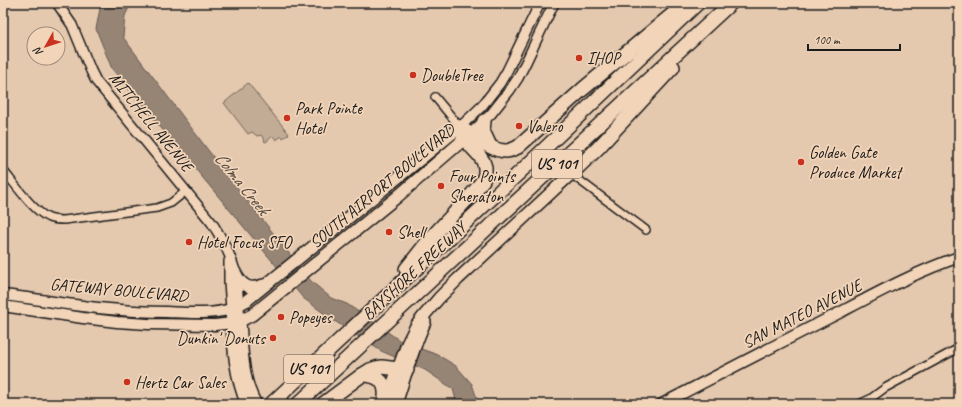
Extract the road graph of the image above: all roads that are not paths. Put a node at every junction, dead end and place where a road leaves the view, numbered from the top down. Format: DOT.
graph roads {
  1 [pos="57,3"];
  2 [pos="540,3"];
  3 [pos="554,3"];
  4 [pos="686,3"];
  5 [pos="698,3"];
  6 [pos="728,6"];
  7 [pos="435,97"];
  8 [pos="484,121"];
  9 [pos="465,133"];
  10 [pos="490,146"];
  11 [pos="3,170"];
  12 [pos="571,174"];
  13 [pos="186,191"];
  14 [pos="646,230"];
  15 [pos="229,255"];
  16 [pos="959,257"];
  17 [pos="235,272"];
  18 [pos="269,281"];
  19 [pos="3,295"];
  20 [pos="3,306"];
  21 [pos="235,307"];
  22 [pos="373,309"];
  23 [pos="236,322"];
  24 [pos="959,348"];
  25 [pos="403,367"];
  26 [pos="362,375"];
  27 [pos="274,401"];
  28 [pos="247,404"];
  29 [pos="256,404"];
  30 [pos="298,404"];
  31 [pos="323,404"];
  32 [pos="384,404"];
  33 [pos="396,404"];
  34 [pos="662,404"];
  35 [pos="859,404"];
  1 -- 13 [label="street, MITCHELL AVENUE"];
  2 -- 9 [label="street, SOUTH AIRPORT BOULEVARD"];
  3 -- 8 [label="street, SOUTH AIRPORT BOULEVARD"];
  4 -- 10 [label="highway"];
  5 -- 22 [label="highway, BAYSHORE FREEWAY / US 101"];
  6 -- 12 [label="highway"];
  6 -- 30 [label="highway, BAYSHORE FREEWAY / US 101"];
  7 -- 9 [label="street"];
  8 -- 9 [label="street, SOUTH AIRPORT BOULEVARD"];
  8 -- 10 [label="highway"];
  9 -- 10 [label="highway"];
  9 -- 18 [label="main road, SOUTH AIRPORT BOULEVARD"];
  9 -- 22 [label="highway"];
  9 -- 23 [label="main road, SOUTH AIRPORT BOULEVARD"];
  11 -- 13 [label="street"];
  12 -- 14 [label="street"];
  12 -- 25 [label="main road"];
  13 -- 15 [label="street, MITCHELL AVENUE"];
  15 -- 17 [label="street, MITCHELL AVENUE"];
  15 -- 21 [label="street, MITCHELL AVENUE"];
  16 -- 34 [label="main road, SAN MATEO AVENUE"];
  17 -- 18 [label="main road"];
  17 -- 21 [label="street, MITCHELL AVENUE"];
  18 -- 21 [label="main road, SOUTH AIRPORT BOULEVARD"];
  19 -- 21 [label="main road, GATEWAY BOULEVARD"];
  20 -- 23 [label="main road, GATEWAY BOULEVARD"];
  21 -- 23 [label="main road"];
  22 -- 27 [label="highway, BAYSHORE FREEWAY / US 101"];
  23 -- 28 [label="main road"];
  23 -- 29 [label="main road"];
  24 -- 35 [label="street"];
  25 -- 26 [label="highway"];
  25 -- 32 [label="main road"];
  25 -- 33 [label="main road"];
  26 -- 31 [label="highway"];
  26 -- 32 [label="highway"];
}
